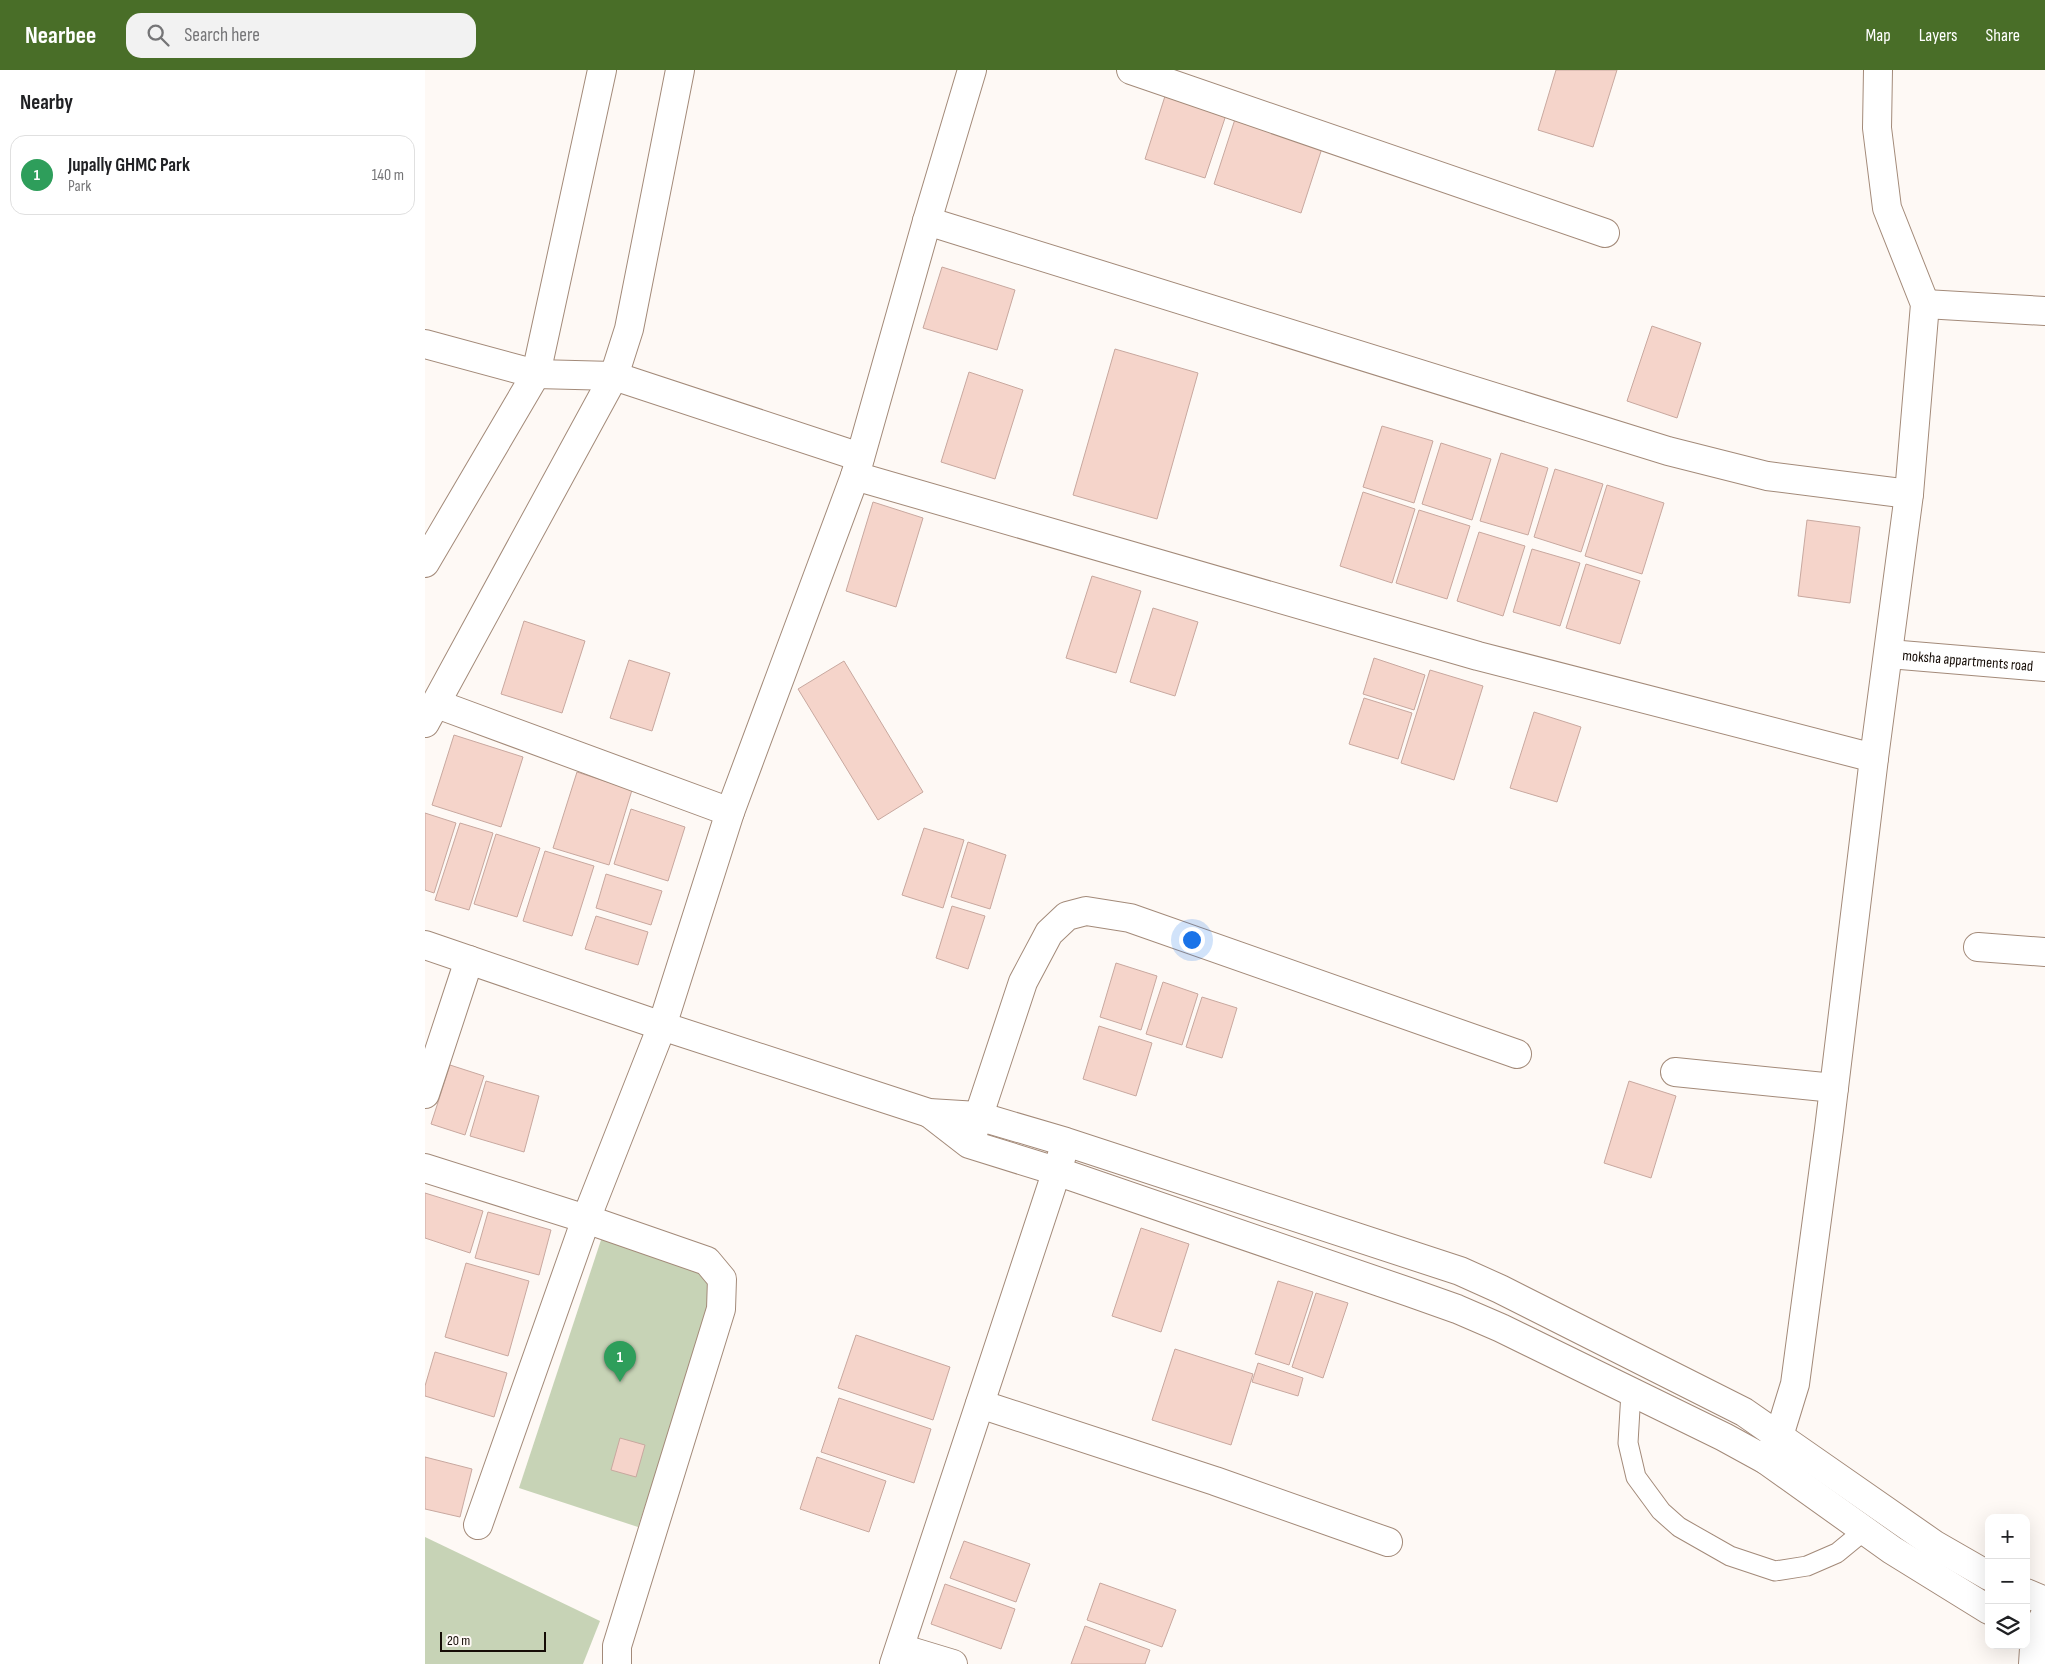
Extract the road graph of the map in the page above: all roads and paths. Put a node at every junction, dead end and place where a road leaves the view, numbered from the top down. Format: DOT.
graph roads {
  1 [pos="602,70"];
  2 [pos="680,70"];
  3 [pos="972,70"];
  4 [pos="1131,70"];
  5 [pos="1878,70"];
  6 [pos="927,221"];
  7 [pos="1605,232"];
  8 [pos="1925,304"];
  9 [pos="2045,312"];
  10 [pos="425,344"];
  11 [pos="536,374"];
  12 [pos="614,376"];
  13 [pos="857,467"];
  14 [pos="1909,494"];
  15 [pos="425,563"];
  16 [pos="1889,654"];
  17 [pos="2045,667"];
  18 [pos="431,714"];
  19 [pos="1874,758"];
  20 [pos="730,812"];
  21 [pos="425,945"];
  22 [pos="1978,947"];
  23 [pos="2045,952"];
  24 [pos="469,960"];
  25 [pos="662,1026"];
  26 [pos="1517,1054"];
  27 [pos="1675,1072"];
  28 [pos="1834,1088"];
  29 [pos="425,1094"];
  30 [pos="929,1113"];
  31 [pos="978,1116"];
  32 [pos="1066,1142"];
  33 [pos="969,1144"];
  34 [pos="425,1168"];
  35 [pos="1056,1172"];
  36 [pos="586,1219"];
  37 [pos="1631,1392"];
  38 [pos="980,1404"];
  39 [pos="1779,1436"];
  40 [pos="1766,1460"];
  41 [pos="478,1525"];
  42 [pos="1865,1530"];
  43 [pos="1388,1542"];
  44 [pos="1985,1574"];
  45 [pos="2030,1595"];
  46 [pos="2045,1601"];
  47 [pos="1985,1608"];
  48 [pos="2038,1628"];
  49 [pos="897,1656"];
  50 [pos="617,1664"];
  51 [pos="953,1664"];
  52 [pos="2033,1664"];
  1 -- 11 [label="street"];
  2 -- 12 [label="street"];
  3 -- 6 [label="street"];
  4 -- 7 [label="street"];
  5 -- 8 [label="street"];
  6 -- 13 [label="street"];
  6 -- 14 [label="street"];
  8 -- 9 [label="street"];
  8 -- 14 [label="street"];
  10 -- 11 [label="street"];
  11 -- 12 [label="street"];
  11 -- 15 [label="street"];
  12 -- 13 [label="street"];
  12 -- 18 [label="street"];
  13 -- 19 [label="street"];
  13 -- 20 [label="street"];
  14 -- 16 [label="street"];
  16 -- 17 [label="street, moksha appartments road"];
  16 -- 19 [label="street"];
  18 -- 20 [label="street"];
  19 -- 28 [label="street"];
  20 -- 25 [label="street"];
  21 -- 24 [label="street"];
  22 -- 23 [label="street"];
  24 -- 25 [label="street"];
  24 -- 29 [label="street"];
  25 -- 30 [label="street"];
  25 -- 36 [label="street"];
  26 -- 31 [label="street"];
  27 -- 28 [label="street"];
  28 -- 39 [label="street"];
  30 -- 31 [label="street"];
  30 -- 33 [label="street"];
  31 -- 32 [label="street"];
  31 -- 33 [label="street"];
  32 -- 35 [label="street"];
  32 -- 39 [label="street"];
  33 -- 35 [label="street"];
  34 -- 36 [label="street"];
  35 -- 37 [label="street"];
  35 -- 38 [label="street"];
  36 -- 41 [label="street"];
  36 -- 50 [label="street"];
  37 -- 40 [label="street"];
  37 -- 42 [label="lane"];
  38 -- 43 [label="street"];
  38 -- 49 [label="street"];
  39 -- 40 [label="street"];
  39 -- 44 [label="street"];
  40 -- 42 [label="street"];
  42 -- 47 [label="street"];
  45 -- 46 [label="street"];
  48 -- 52 [label="street"];
  49 -- 51 [label="street"];
}
